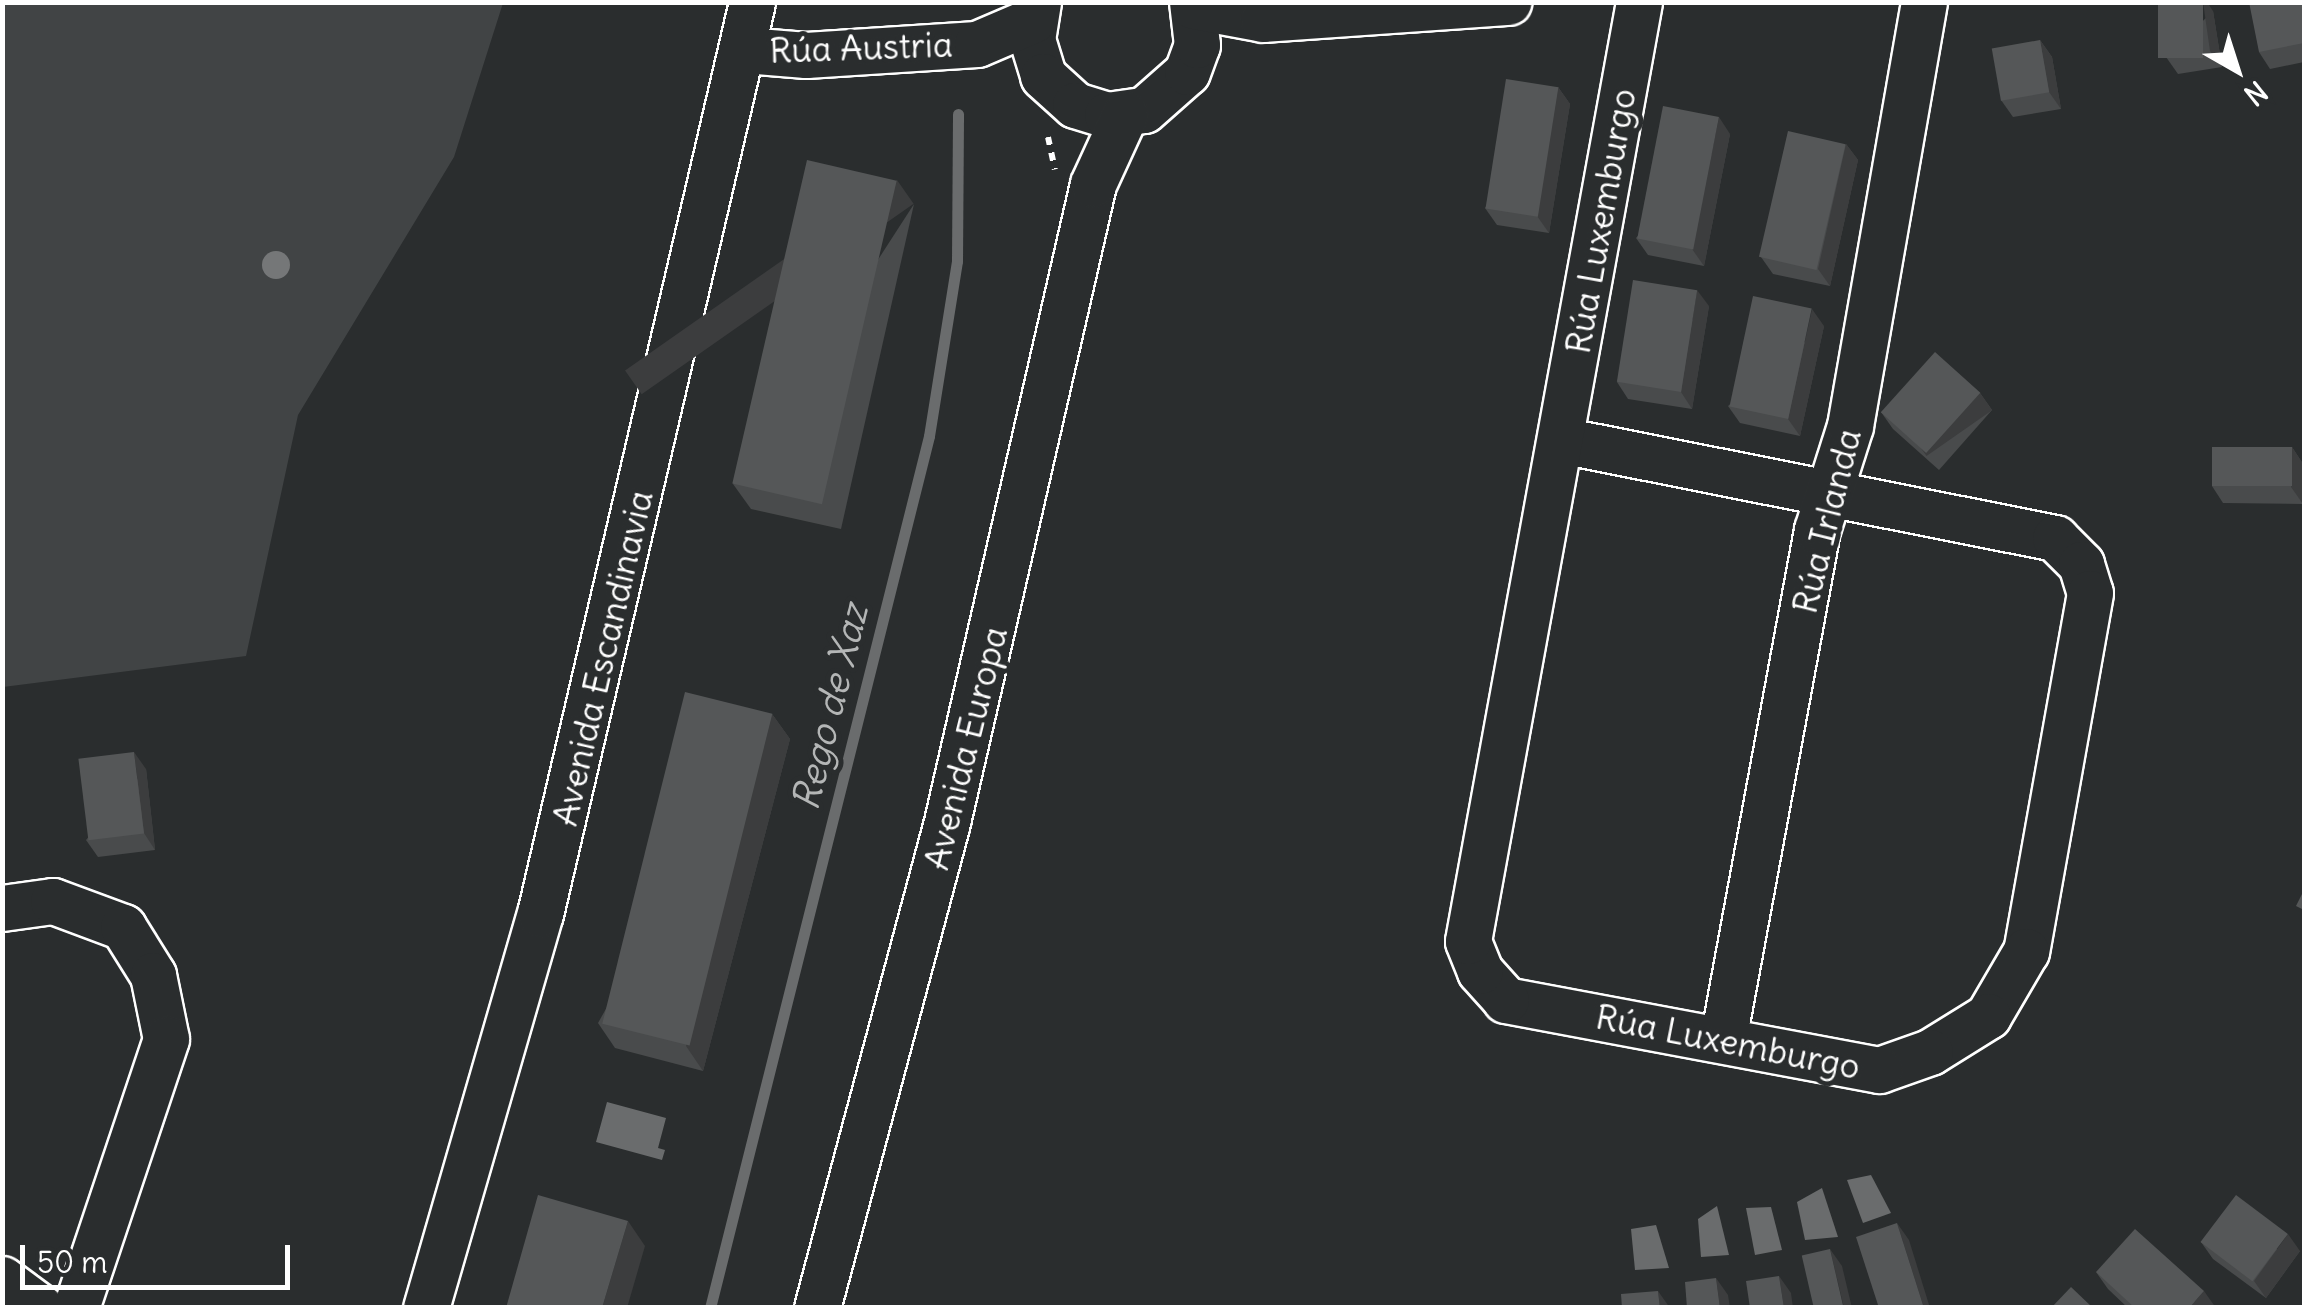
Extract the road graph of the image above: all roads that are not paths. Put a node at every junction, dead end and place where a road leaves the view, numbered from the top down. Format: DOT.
graph roads {
  1 [pos="752,2"];
  2 [pos="1508,2"];
  3 [pos="1638,2"];
  4 [pos="1924,2"];
  5 [pos="1370,7"];
  6 [pos="1194,18"];
  7 [pos="1036,28"];
  8 [pos="744,50"];
  9 [pos="1106,111"];
  10 [pos="1561,440"];
  11 [pos="1833,491"];
  12 [pos="2,908"];
  13 [pos="1724,1039"];
  14 [pos="2,1279"];
  15 [pos="41,1308"];
  16 [pos="76,1308"];
  17 [pos="426,1308"];
  18 [pos="817,1308"];
  1 -- 8 [label="street, Avenida Escandinavia"];
  2 -- 5 [label="street"];
  3 -- 10 [label="street, Rúa Luxemburgo"];
  4 -- 11 [label="street, Rúa Irlanda"];
  5 -- 6 [label="street"];
  6 -- 9 [label="street"];
  7 -- 8 [label="street, Rúa Austria"];
  7 -- 9 [label="street"];
  8 -- 17 [label="street, Avenida Escandinavia"];
  9 -- 18 [label="street, Avenida Europa"];
  10 -- 11 [label="street, Rúa Luxemburgo"];
  10 -- 13 [label="street, Rúa Luxemburgo"];
  11 -- 13 [label="street, Rúa Irlanda"];
  11 -- 13 [label="street, Rúa Luxemburgo"];
  12 -- 16 [label="street"];
  14 -- 15 [label="street"];
}
